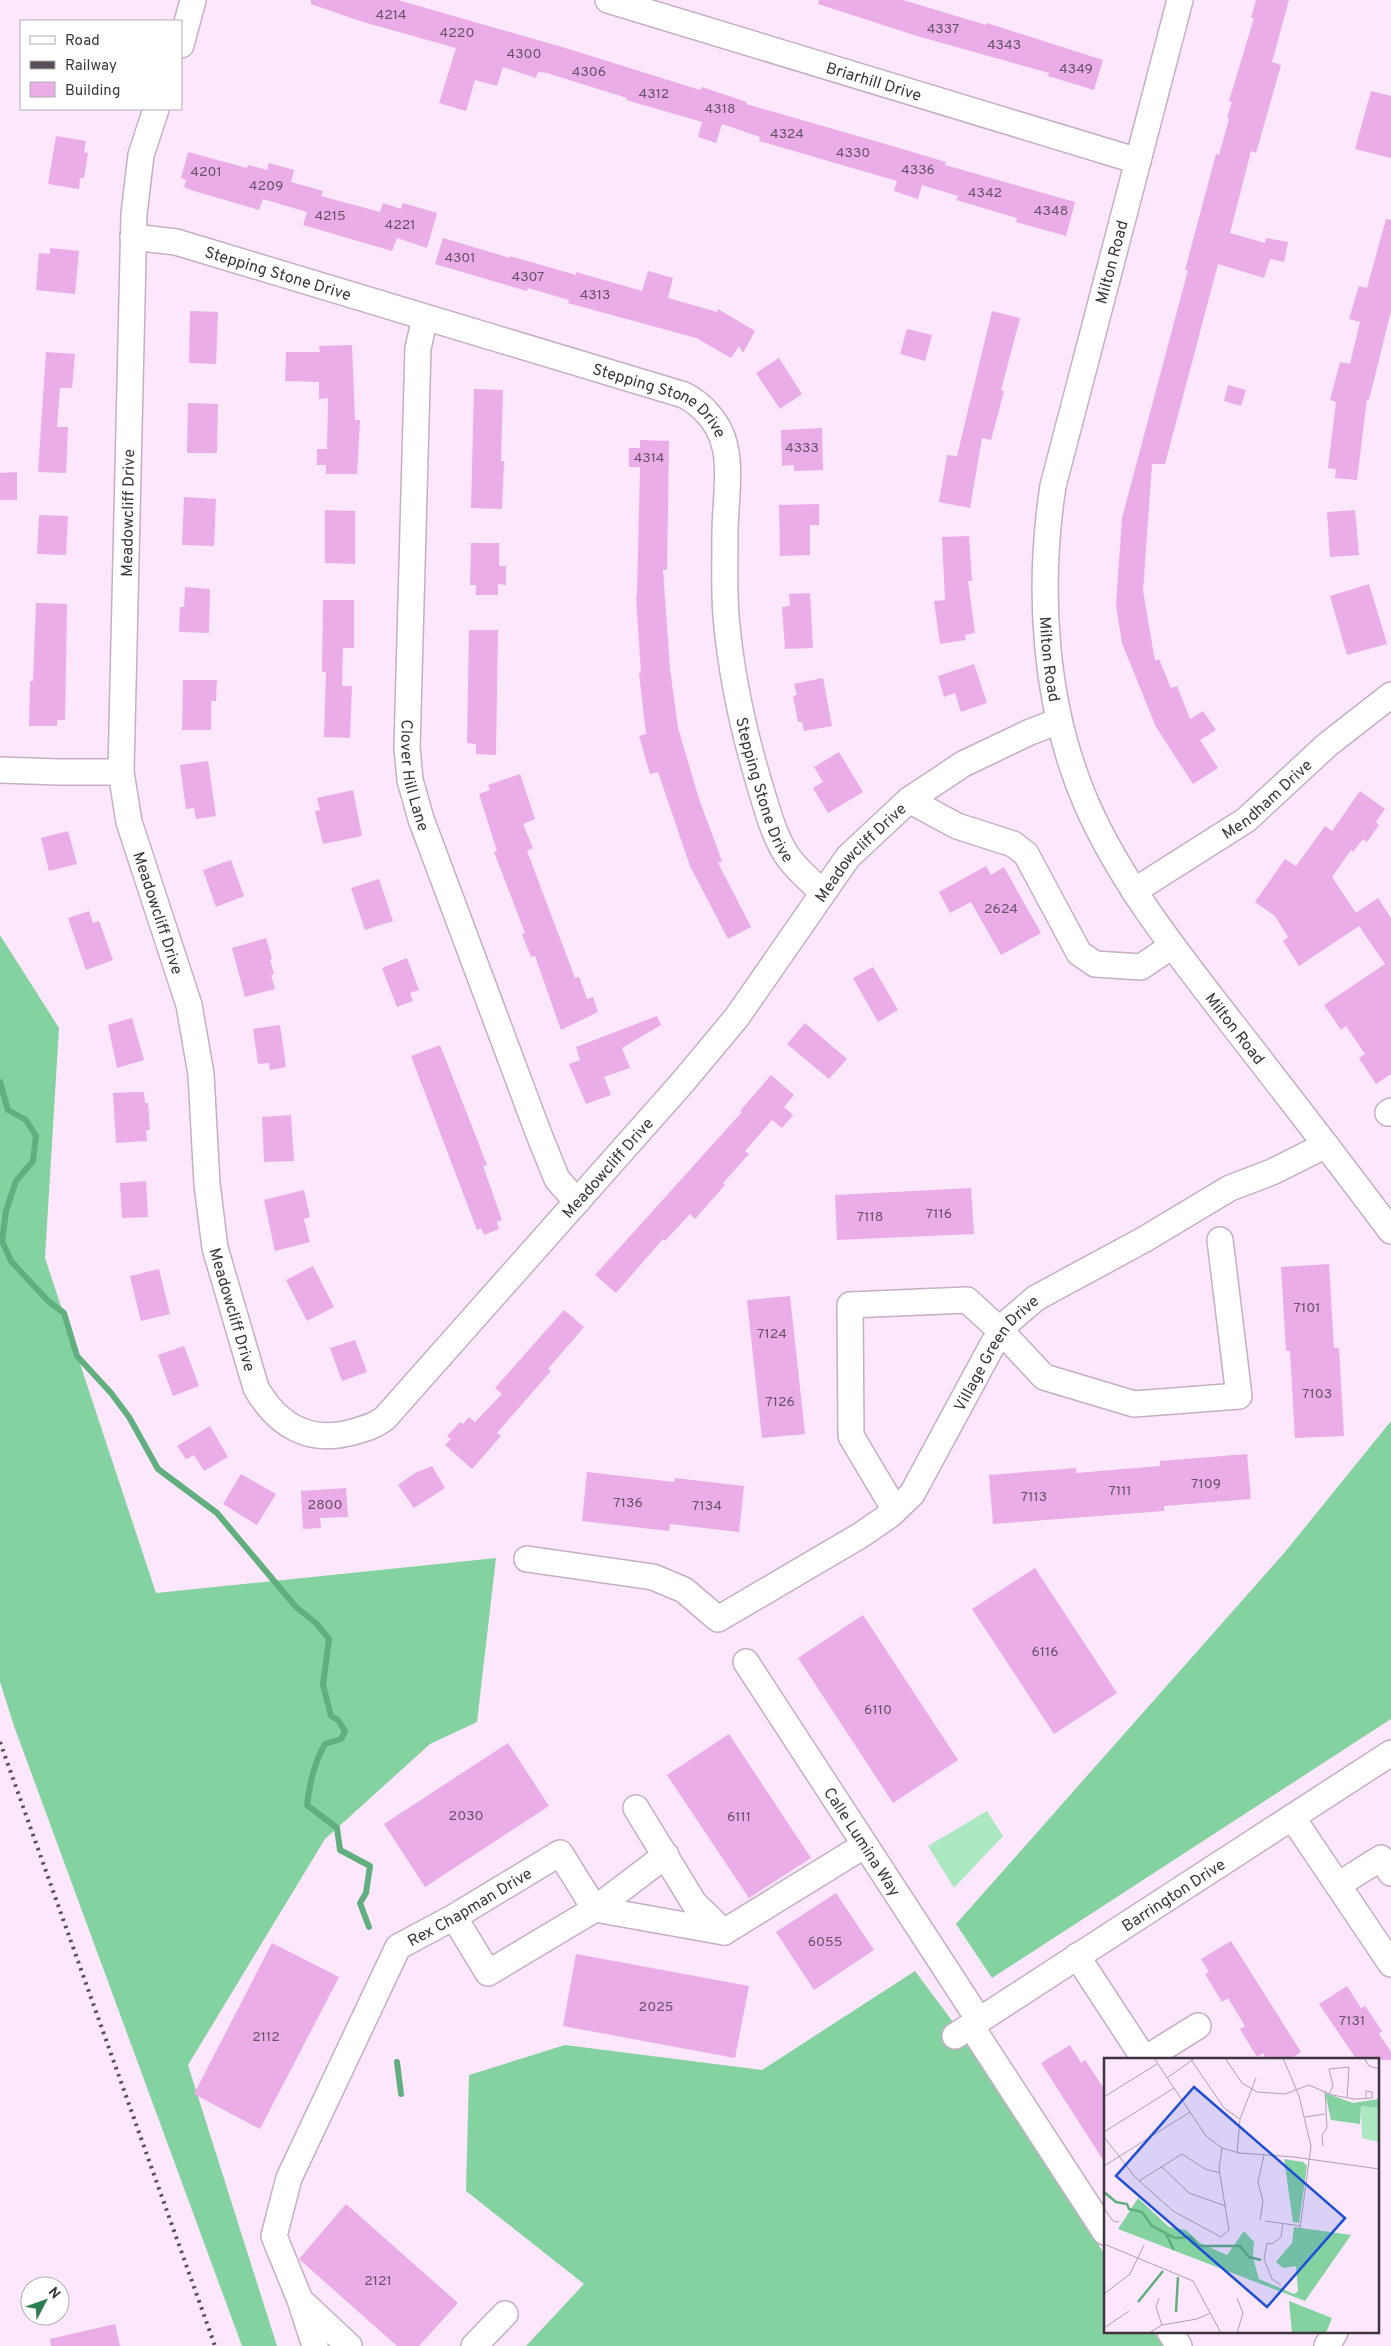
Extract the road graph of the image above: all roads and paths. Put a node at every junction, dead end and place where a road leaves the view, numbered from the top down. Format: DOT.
graph roads {
  1 [pos="193,0"];
  2 [pos="608,0"];
  3 [pos="1180,0"];
  4 [pos="182,41"];
  5 [pos="156,110"];
  6 [pos="1138,161"];
  7 [pos="133,237"];
  8 [pos="425,318"];
  9 [pos="1391,695"];
  10 [pos="1059,722"];
  11 [pos="0,770"];
  12 [pos="121,772"];
  13 [pos="909,800"];
  14 [pos="1134,891"];
  15 [pos="822,892"];
  16 [pos="1172,946"];
  17 [pos="1326,1146"];
  18 [pos="577,1202"];
  19 [pos="1391,1231"];
  20 [pos="1220,1240"];
  21 [pos="1002,1332"];
  22 [pos="895,1510"];
  23 [pos="527,1559"];
  24 [pos="746,1662"];
  25 [pos="1391,1753"];
  26 [pos="636,1808"];
  27 [pos="1292,1817"];
  28 [pos="865,1845"];
  29 [pos="666,1855"];
  30 [pos="1391,1872"];
  31 [pos="1338,1885"];
  32 [pos="595,1909"];
  33 [pos="454,1917"];
  34 [pos="724,1932"];
  35 [pos="1077,1956"];
  36 [pos="1391,1964"];
  37 [pos="1198,2026"];
  38 [pos="968,2028"];
  39 [pos="1144,2058"];
  40 [pos="1147,2058"];
  41 [pos="1104,2231"];
  42 [pos="300,2300"];
  43 [pos="505,2314"];
  44 [pos="1171,2334"];
  45 [pos="1334,2334"];
  46 [pos="315,2346"];
  47 [pos="349,2346"];
  48 [pos="474,2346"];
  49 [pos="1179,2346"];
  50 [pos="1327,2346"];
  1 -- 4 [label="street"];
  2 -- 6 [label="street, Briarhill Drive"];
  3 -- 6 [label="street, Milton Road"];
  5 -- 7 [label="street, Meadowcliff Drive"];
  6 -- 10 [label="street, Milton Road"];
  7 -- 8 [label="street, Stepping Stone Drive"];
  7 -- 12 [label="street, Meadowcliff Drive"];
  8 -- 15 [label="street, Stepping Stone Drive"];
  8 -- 18 [label="street, Clover Hill Lane"];
  9 -- 14 [label="street, Mendham Drive"];
  10 -- 13 [label="street, Meadowcliff Drive"];
  10 -- 14 [label="street, Milton Road"];
  11 -- 12 [label="street"];
  12 -- 18 [label="street, Meadowcliff Drive"];
  13 -- 15 [label="street, Meadowcliff Drive"];
  13 -- 16 [label="street"];
  14 -- 16 [label="street, Milton Road"];
  15 -- 18 [label="street, Meadowcliff Drive"];
  16 -- 17 [label="street, Milton Road"];
  17 -- 19 [label="street, Milton Road"];
  17 -- 21 [label="street, Village Green Drive"];
  20 -- 21 [label="street"];
  21 -- 22 [label="street, Village Green Drive"];
  21 -- 22 [label="street"];
  22 -- 23 [label="street, Village Green Drive"];
  24 -- 28 [label="street, Calle Lumina Way"];
  25 -- 27 [label="street, Barrington Drive"];
  26 -- 29 [label="street"];
  27 -- 31 [label="street"];
  27 -- 35 [label="street, Barrington Drive"];
  28 -- 34 [label="street"];
  28 -- 38 [label="street, Calle Lumina Way"];
  29 -- 32 [label="street"];
  29 -- 34 [label="street"];
  30 -- 31 [label="street"];
  31 -- 36 [label="street"];
  32 -- 33 [label="street, Rex Chapman Drive"];
  32 -- 33 [label="street"];
  32 -- 34 [label="street"];
  33 -- 42 [label="street, Rex Chapman Drive"];
  35 -- 38 [label="street, Barrington Drive"];
  35 -- 39 [label="street"];
  37 -- 40 [label="street"];
  38 -- 41 [label="street, Calle Lumina Way"];
  42 -- 46 [label="street, Rex Chapman Drive"];
  42 -- 47 [label="street"];
  43 -- 48 [label="street"];
  44 -- 49 [label="street"];
  45 -- 50 [label="street"];
}
